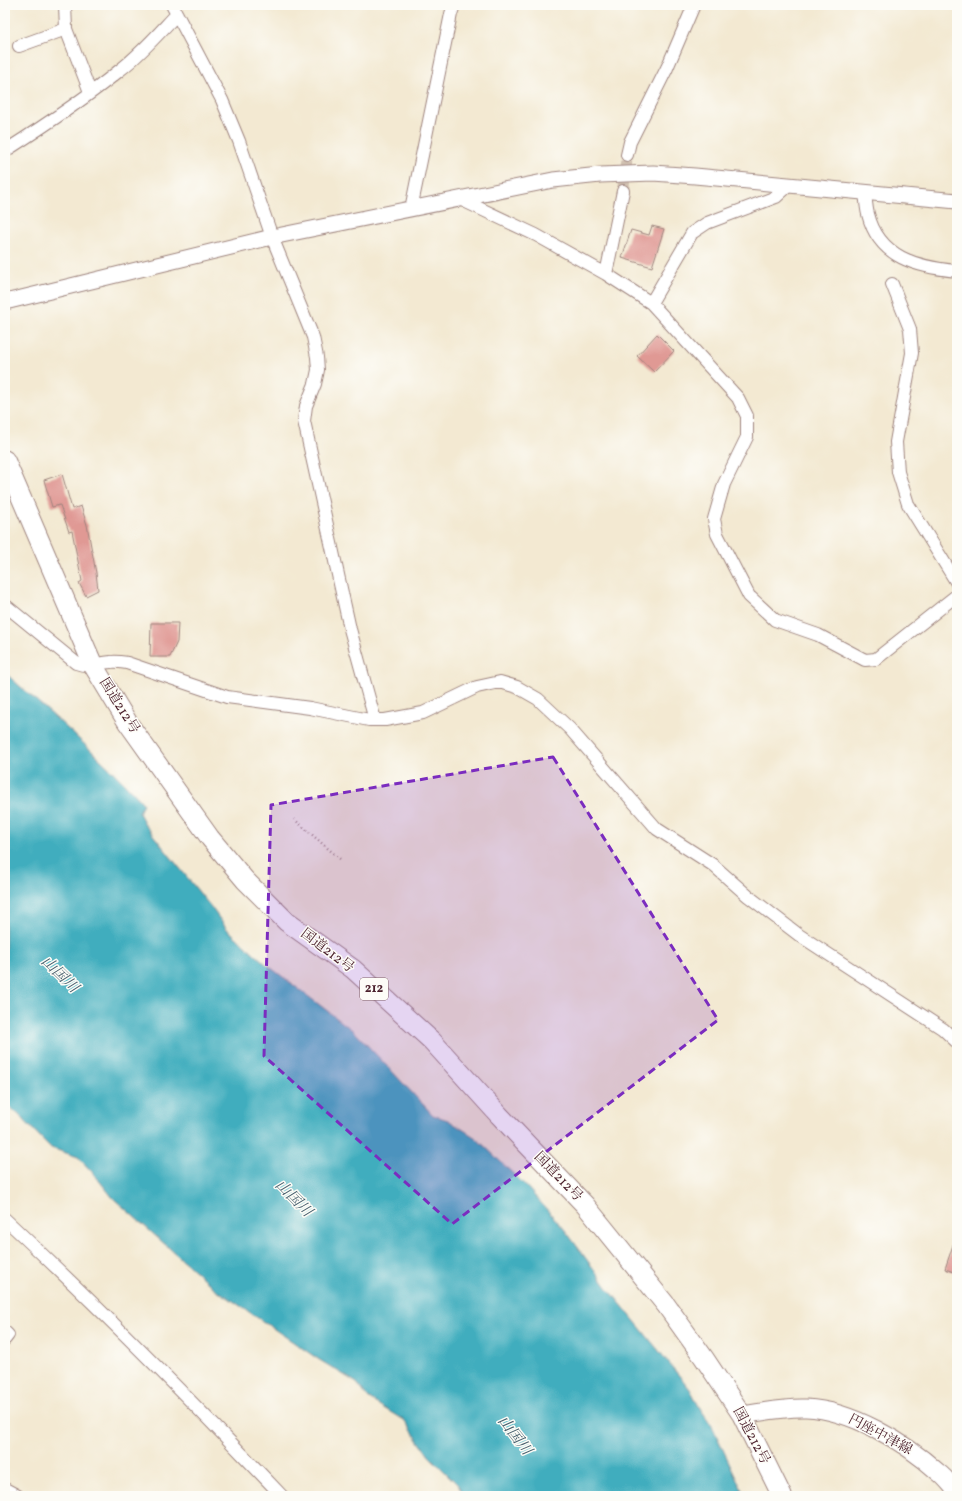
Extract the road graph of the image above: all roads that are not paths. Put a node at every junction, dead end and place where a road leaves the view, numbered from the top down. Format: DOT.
graph roads {
  1 [pos="64,5"];
  2 [pos="454,5"];
  3 [pos="694,5"];
  4 [pos="174,9"];
  5 [pos="66,29"];
  6 [pos="19,46"];
  7 [pos="90,92"];
  8 [pos="5,150"];
  9 [pos="627,155"];
  10 [pos="790,185"];
  11 [pos="622,191"];
  12 [pos="865,192"];
  13 [pos="462,200"];
  14 [pos="957,201"];
  15 [pos="411,209"];
  16 [pos="272,237"];
  17 [pos="957,271"];
  18 [pos="606,274"];
  19 [pos="892,284"];
  20 [pos="5,302"];
  21 [pos="651,303"];
  22 [pos="5,460"];
  23 [pos="957,582"];
  24 [pos="957,595"];
  25 [pos="5,605"];
  26 [pos="93,665"];
  27 [pos="375,720"];
  28 [pos="957,1028"];
  29 [pos="943,1029"];
  30 [pos="957,1042"];
  31 [pos="5,1219"];
  32 [pos="5,1332"];
  33 [pos="5,1339"];
  34 [pos="742,1415"];
  35 [pos="5,1488"];
  36 [pos="957,1492"];
  37 [pos="18,1496"];
  38 [pos="282,1496"];
  39 [pos="782,1496"];
  1 -- 5 [label="street"];
  2 -- 15 [label="street"];
  3 -- 9 [label="street"];
  4 -- 7 [label="street"];
  4 -- 16 [label="street"];
  5 -- 6 [label="street"];
  5 -- 7 [label="street"];
  7 -- 8 [label="street"];
  10 -- 12 [label="street"];
  10 -- 13 [label="street"];
  10 -- 21 [label="street"];
  11 -- 18 [label="street"];
  12 -- 14 [label="street"];
  12 -- 17 [label="street"];
  13 -- 15 [label="street"];
  13 -- 18 [label="street"];
  15 -- 16 [label="street"];
  16 -- 20 [label="street"];
  16 -- 27 [label="street"];
  18 -- 21 [label="street"];
  19 -- 23 [label="street"];
  21 -- 24 [label="street"];
  22 -- 26 [label="highway, 国道212号 / 212"];
  25 -- 26 [label="street"];
  26 -- 27 [label="street"];
  26 -- 34 [label="highway, 国道212号 / 212"];
  27 -- 29 [label="street"];
  28 -- 29 [label="street"];
  29 -- 30 [label="street"];
  31 -- 38 [label="street"];
  32 -- 33 [label="street"];
  34 -- 36 [label="main road, 円座中津線"];
  34 -- 39 [label="highway, 国道212号 / 212"];
  35 -- 37 [label="street"];
}
